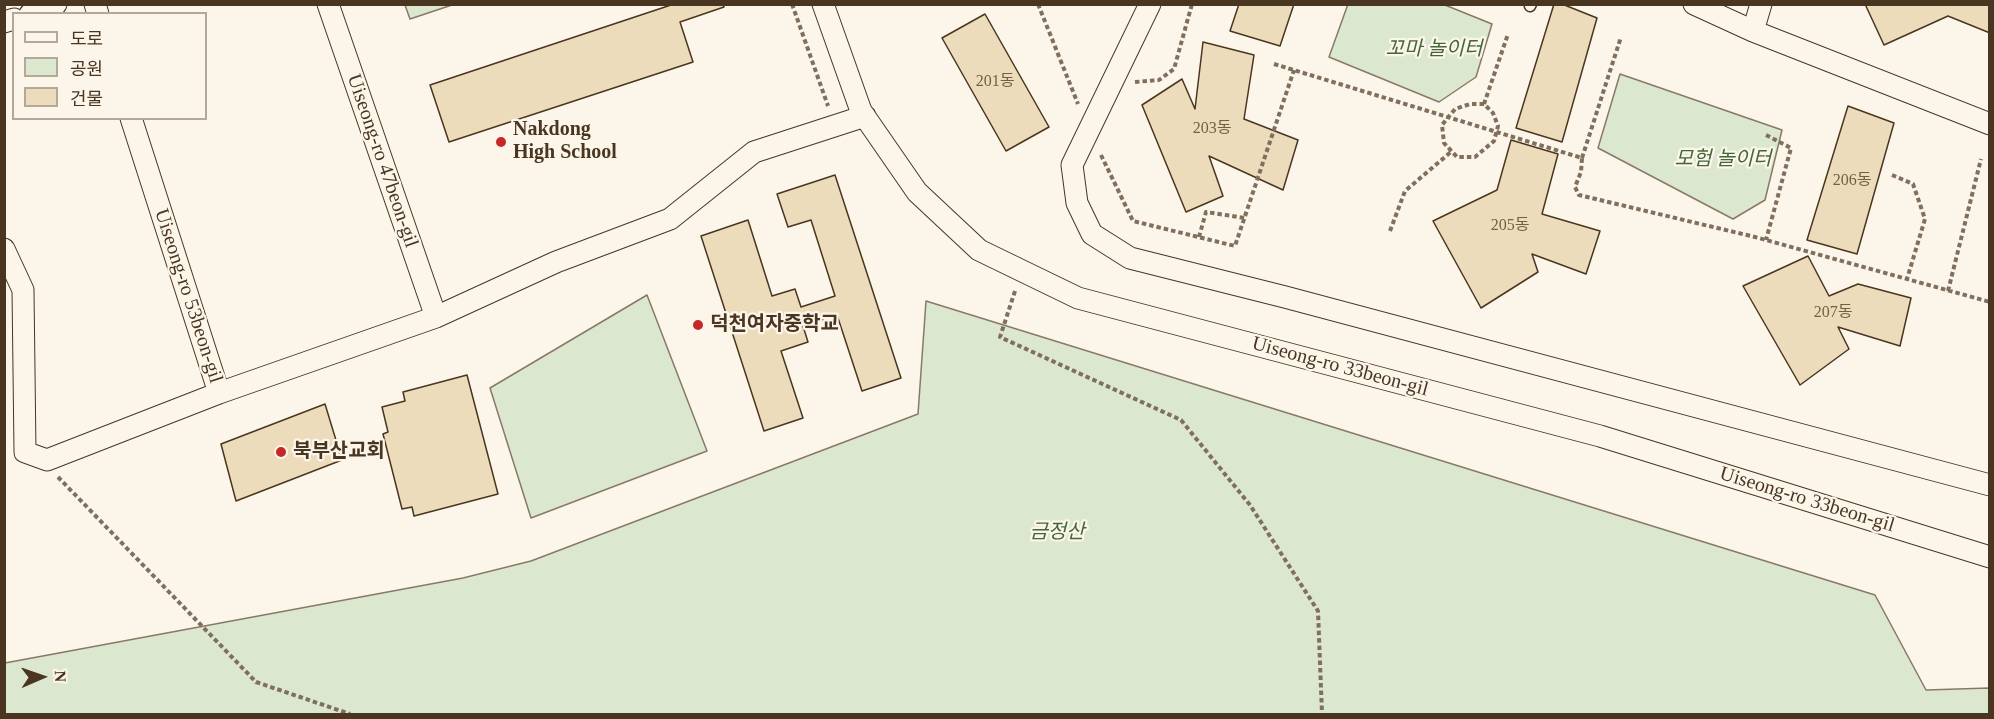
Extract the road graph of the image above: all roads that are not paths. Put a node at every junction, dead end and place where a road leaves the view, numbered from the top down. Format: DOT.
graph roads {
  1 [pos="56,4"];
  2 [pos="328,4"];
  3 [pos="823,4"];
  4 [pos="1150,4"];
  5 [pos="1694,4"];
  6 [pos="1761,4"];
  7 [pos="35,12"];
  8 [pos="1753,31"];
  9 [pos="865,116"];
  10 [pos="132,120"];
  11 [pos="1989,124"];
  12 [pos="4,249"];
  13 [pos="436,317"];
  14 [pos="219,393"];
  15 [pos="1989,485"];
  16 [pos="1989,557"];
  1 -- 7 [label="street"];
  2 -- 13 [label="street, Uiseong-ro 47beon-gil"];
  3 -- 9 [label="street, Uiseong-ro 33beon-gil"];
  4 -- 15 [label="street"];
  5 -- 8 [label="street"];
  6 -- 8 [label="street"];
  8 -- 11 [label="street"];
  9 -- 13 [label="street, Uiseong-ro 53beon-gil"];
  9 -- 16 [label="street, Uiseong-ro 33beon-gil"];
  10 -- 14 [label="street, Uiseong-ro 53beon-gil"];
  12 -- 14 [label="street"];
  13 -- 14 [label="street, Uiseong-ro 53beon-gil"];
}
